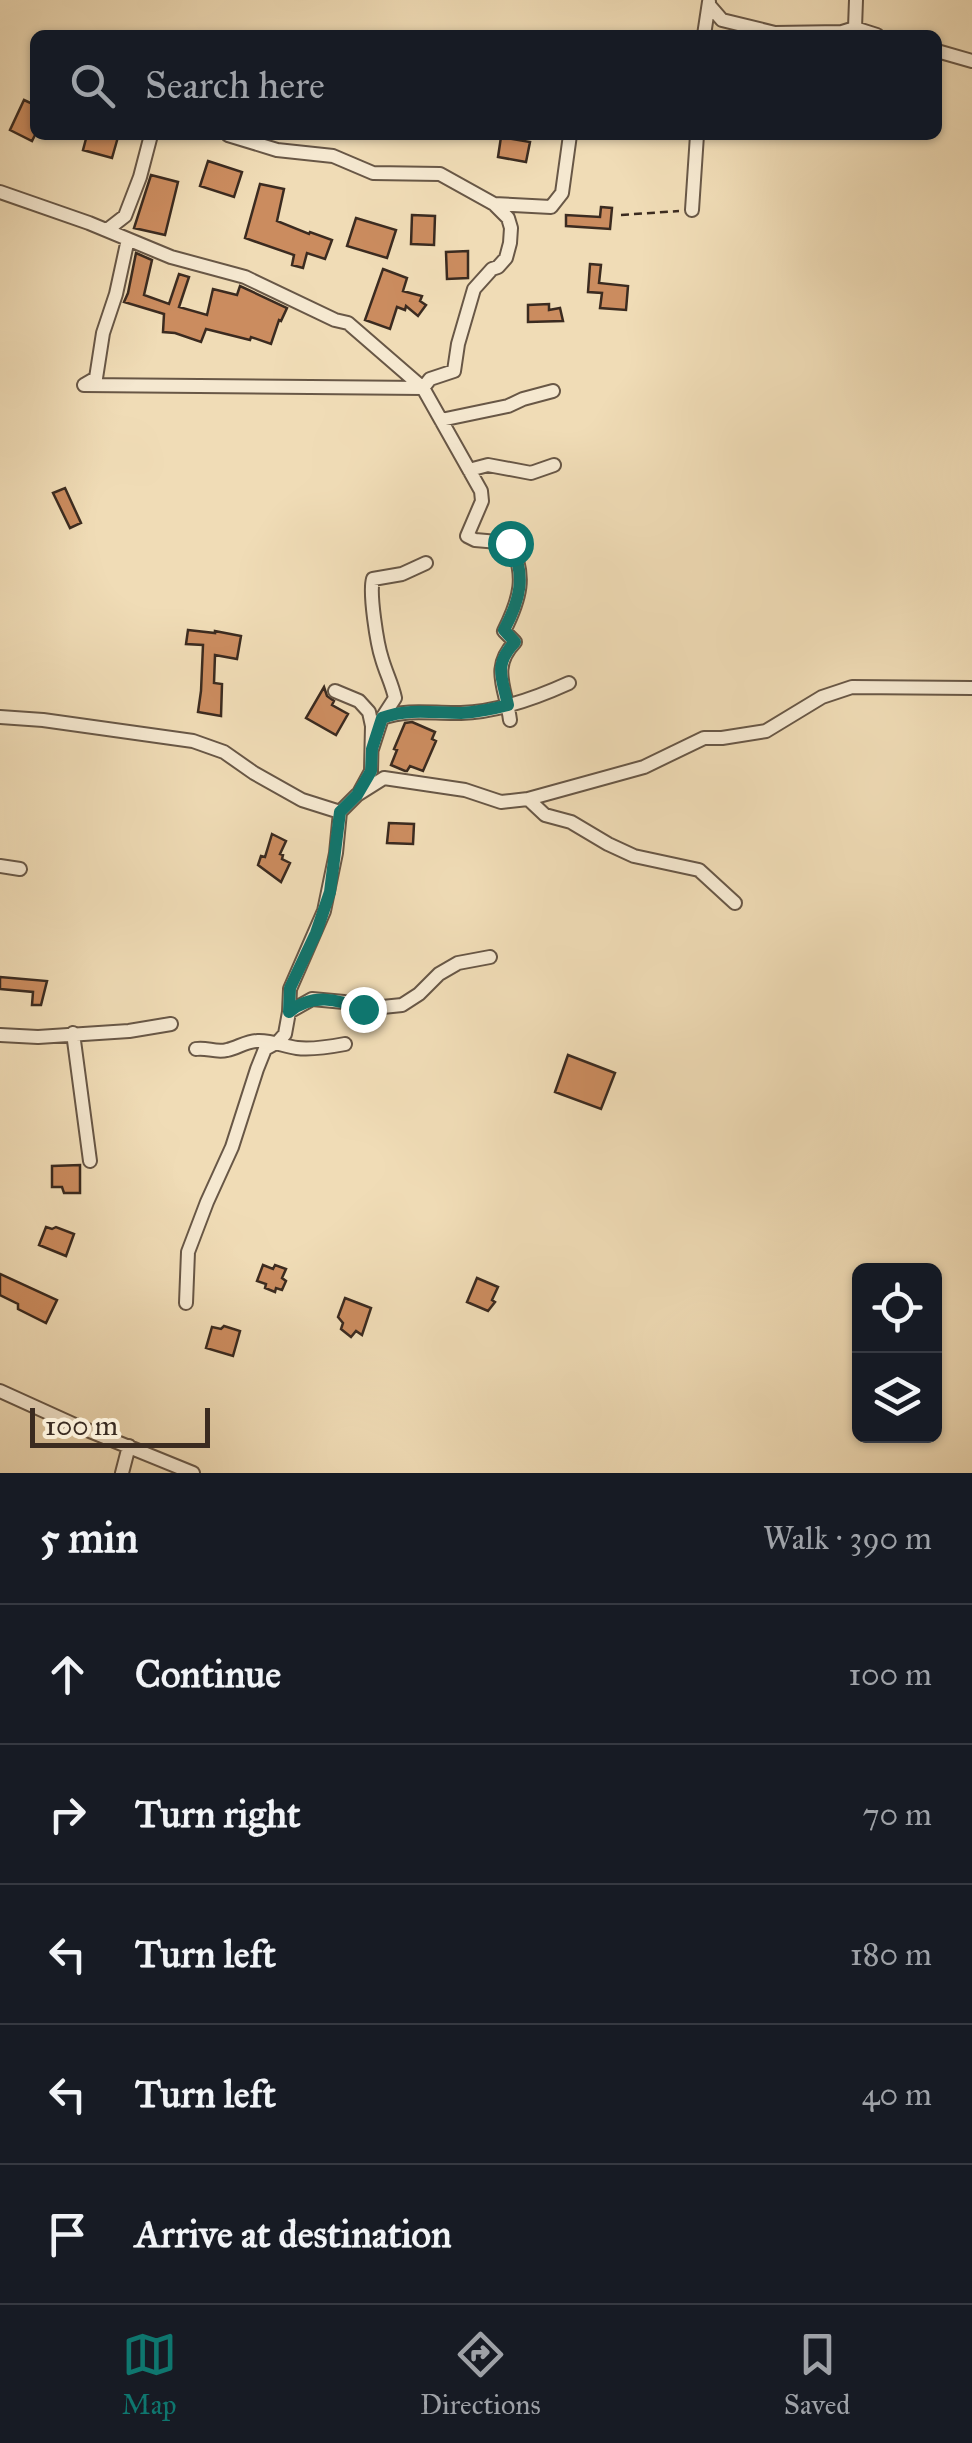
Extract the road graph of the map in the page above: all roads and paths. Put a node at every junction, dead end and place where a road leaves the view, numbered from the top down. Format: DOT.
graph roads {
  1 [pos="856,0"];
  2 [pos="709,3"];
  3 [pos="856,28"];
  4 [pos="705,30"];
  5 [pos="763,30"];
  6 [pos="849,30"];
  7 [pos="862,30"];
  8 [pos="942,52"];
  9 [pos="972,60"];
  10 [pos="150,140"];
  11 [pos="244,140"];
  12 [pos="569,140"];
  13 [pos="697,140"];
  14 [pos="0,192"];
  15 [pos="494,204"];
  16 [pos="692,210"];
  17 [pos="621,215"];
  18 [pos="107,230"];
  19 [pos="128,239"];
  20 [pos="424,388"];
  21 [pos="553,390"];
  22 [pos="441,420"];
  23 [pos="554,465"];
  24 [pos="469,470"];
  25 [pos="426,563"];
  26 [pos="570,683"];
  27 [pos="972,688"];
  28 [pos="335,690"];
  29 [pos="508,705"];
  30 [pos="0,718"];
  31 [pos="382,718"];
  32 [pos="510,720"];
  33 [pos="372,749"];
  34 [pos="357,795"];
  35 [pos="528,800"];
  36 [pos="340,812"];
  37 [pos="0,866"];
  38 [pos="20,870"];
  39 [pos="735,903"];
  40 [pos="490,957"];
  41 [pos="289,1012"];
  42 [pos="171,1024"];
  43 [pos="74,1033"];
  44 [pos="0,1035"];
  45 [pos="278,1042"];
  46 [pos="344,1044"];
  47 [pos="196,1049"];
  48 [pos="90,1161"];
  49 [pos="186,1303"];
  50 [pos="0,1391"];
  51 [pos="129,1446"];
  52 [pos="122,1473"];
  53 [pos="193,1473"];
  1 -- 3 [label="street"];
  2 -- 4 [label="street"];
  2 -- 5 [label="street"];
  3 -- 6 [label="street"];
  3 -- 7 [label="street"];
  8 -- 9 [label="street"];
  10 -- 18 [label="street"];
  11 -- 15 [label="street"];
  12 -- 15 [label="street"];
  13 -- 16 [label="street"];
  14 -- 18 [label="street"];
  15 -- 20 [label="street"];
  16 -- 17 [label="path"];
  18 -- 19 [label="street"];
  19 -- 20 [label="street"];
  19 -- 20 [label="street"];
  20 -- 22 [label="street"];
  21 -- 22 [label="street"];
  22 -- 24 [label="street"];
  23 -- 24 [label="street"];
  24 -- 29 [label="street"];
  25 -- 31 [label="street"];
  26 -- 29 [label="street"];
  27 -- 35 [label="street"];
  28 -- 33 [label="street"];
  29 -- 31 [label="street"];
  29 -- 32 [label="street"];
  30 -- 36 [label="street"];
  31 -- 33 [label="street"];
  33 -- 34 [label="street"];
  34 -- 35 [label="street"];
  34 -- 36 [label="street"];
  35 -- 39 [label="street"];
  36 -- 41 [label="street"];
  37 -- 38 [label="street"];
  40 -- 41 [label="street"];
  41 -- 45 [label="street"];
  42 -- 43 [label="street"];
  43 -- 44 [label="street"];
  43 -- 48 [label="street"];
  45 -- 46 [label="street"];
  45 -- 47 [label="street"];
  45 -- 49 [label="street"];
  50 -- 51 [label="street"];
  51 -- 52 [label="street"];
  51 -- 53 [label="street"];
}
